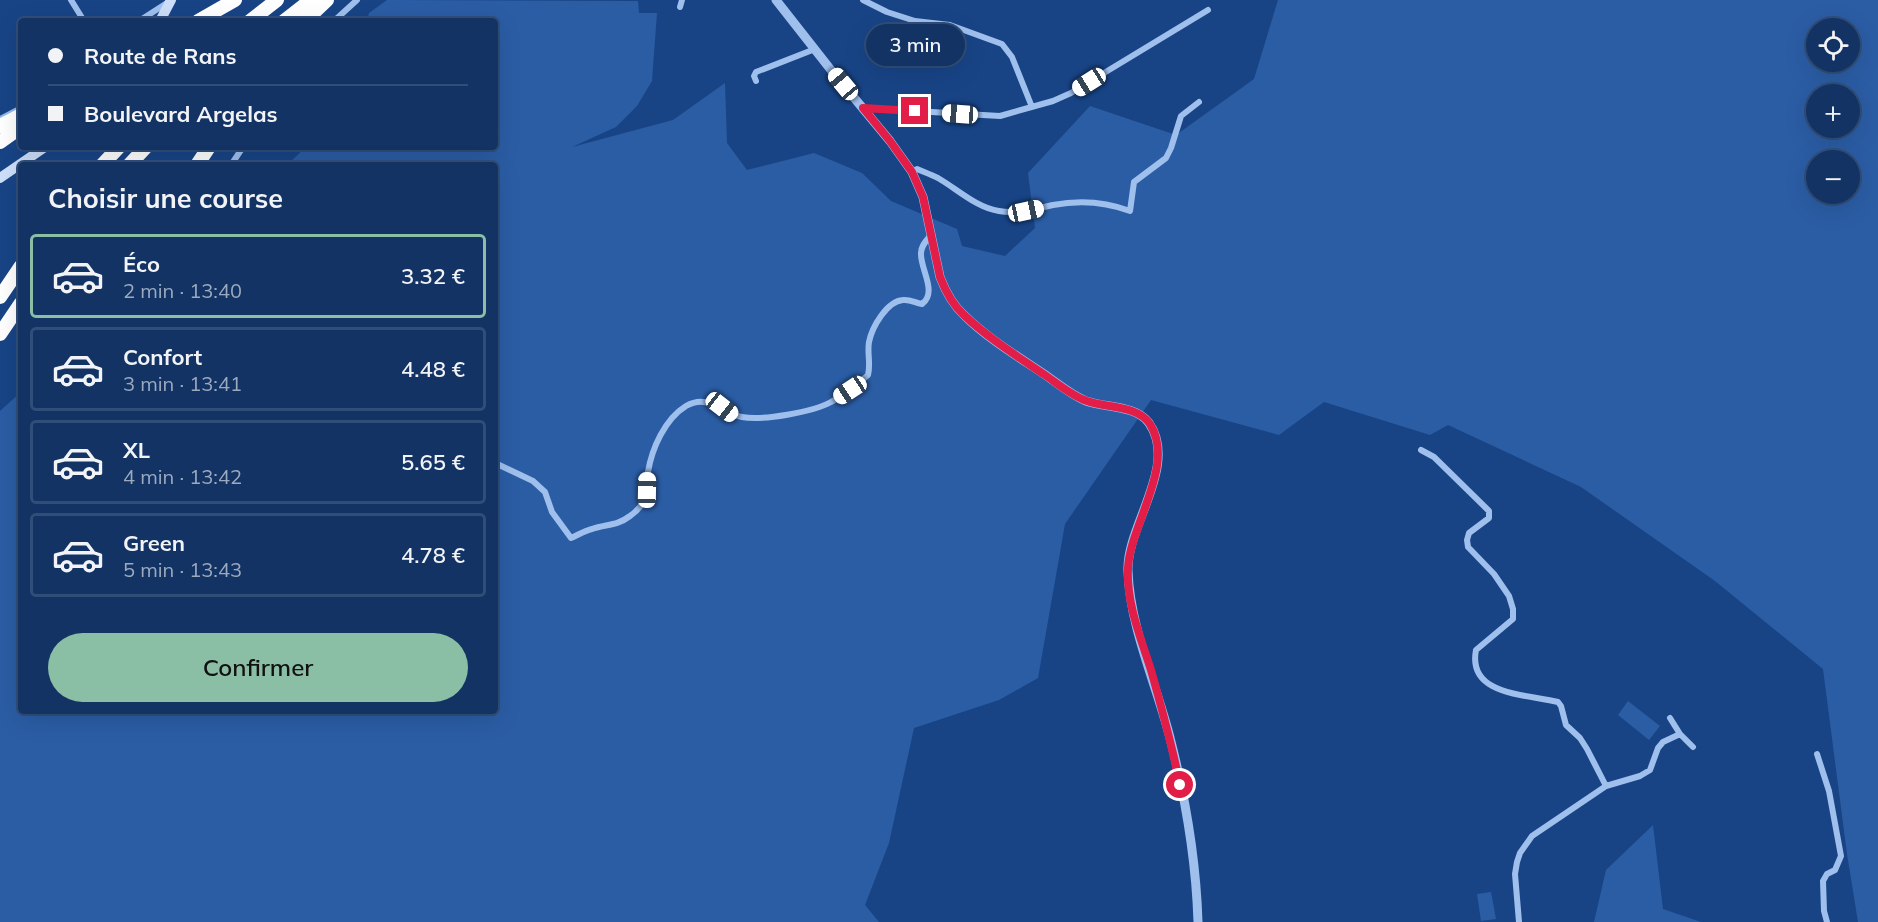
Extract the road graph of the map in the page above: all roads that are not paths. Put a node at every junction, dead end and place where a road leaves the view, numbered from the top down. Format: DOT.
graph roads {
  1 [pos="71,0"];
  2 [pos="170,0"];
  3 [pos="235,0"];
  4 [pos="277,0"];
  5 [pos="311,0"];
  6 [pos="327,0"];
  7 [pos="357,0"];
  8 [pos="776,0"];
  9 [pos="863,0"];
  10 [pos="1208,10"];
  11 [pos="82,18"];
  12 [pos="143,18"];
  13 [pos="161,18"];
  14 [pos="203,18"];
  15 [pos="254,18"];
  16 [pos="288,18"];
  17 [pos="308,18"];
  18 [pos="337,18"];
  19 [pos="815,50"];
  20 [pos="756,81"];
  21 [pos="1199,102"];
  22 [pos="1032,107"];
  23 [pos="863,108"];
  24 [pos="18,117"];
  25 [pos="0,126"];
  26 [pos="18,129"];
  27 [pos="0,142"];
  28 [pos="41,150"];
  29 [pos="116,150"];
  30 [pos="143,150"];
  31 [pos="23,162"];
  32 [pos="105,162"];
  33 [pos="132,162"];
  34 [pos="18,166"];
  35 [pos="912,172"];
  36 [pos="0,178"];
  37 [pos="930,236"];
  38 [pos="18,270"];
  39 [pos="0,297"];
  40 [pos="18,314"];
  41 [pos="18,314"];
  42 [pos="0,325"];
  43 [pos="0,334"];
  44 [pos="1421,450"];
  45 [pos="498,465"];
  46 [pos="1670,718"];
  47 [pos="1680,734"];
  48 [pos="1693,747"];
  49 [pos="1817,754"];
  50 [pos="1606,786"];
  51 [pos="1198,922"];
  52 [pos="1519,922"];
  53 [pos="1827,922"];
  1 -- 11 [label="street"];
  2 -- 12 [label="street"];
  2 -- 13 [label="main road"];
  3 -- 14 [label="highway"];
  4 -- 15 [label="highway"];
  5 -- 16 [label="highway"];
  6 -- 17 [label="highway"];
  7 -- 18 [label="street"];
  8 -- 19 [label="street"];
  9 -- 22 [label="street"];
  10 -- 22 [label="street"];
  19 -- 20 [label="street"];
  19 -- 23 [label="street"];
  21 -- 35 [label="street"];
  22 -- 23 [label="street"];
  23 -- 35 [label="street"];
  24 -- 25 [label="highway"];
  26 -- 27 [label="highway"];
  28 -- 31 [label="main road"];
  29 -- 32 [label="highway"];
  30 -- 33 [label="highway"];
  34 -- 36 [label="main road"];
  35 -- 37 [label="street"];
  37 -- 45 [label="street"];
  37 -- 51 [label="street"];
  38 -- 39 [label="highway"];
  40 -- 42 [label="highway"];
  41 -- 43 [label="highway"];
  44 -- 50 [label="street"];
  46 -- 47 [label="street"];
  47 -- 48 [label="street"];
  47 -- 50 [label="street"];
  49 -- 53 [label="street"];
  50 -- 52 [label="street"];
}
